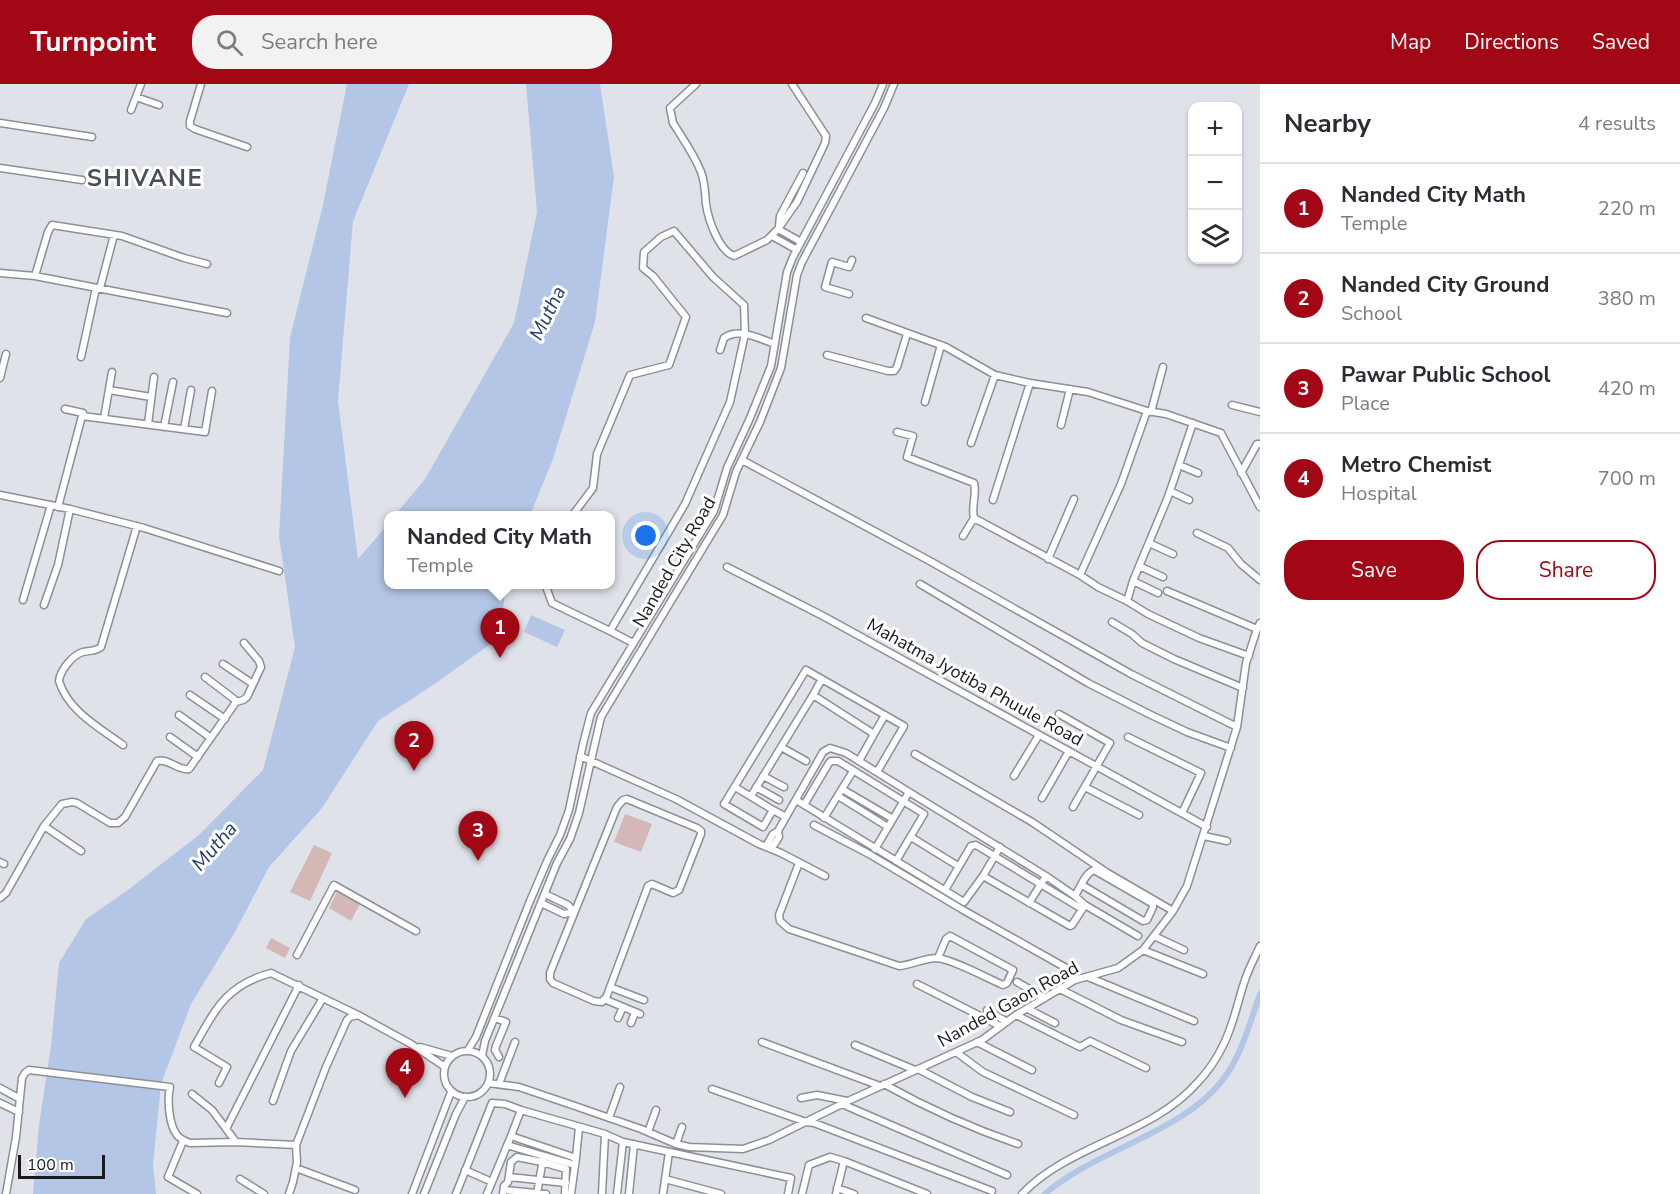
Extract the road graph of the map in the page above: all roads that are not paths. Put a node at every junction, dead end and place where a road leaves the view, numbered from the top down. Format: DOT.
graph roads {
  1 [pos="141,84"];
  2 [pos="201,84"];
  3 [pos="696,84"];
  4 [pos="792,84"];
  5 [pos="883,84"];
  6 [pos="894,84"];
  7 [pos="136,97"];
  8 [pos="159,105"];
  9 [pos="131,110"];
  10 [pos="0,123"];
  11 [pos="92,137"];
  12 [pos="248,147"];
  13 [pos="0,168"];
  14 [pos="803,173"];
  15 [pos="82,180"];
  16 [pos="778,228"];
  17 [pos="114,235"];
  18 [pos="772,236"];
  19 [pos="801,242"];
  20 [pos="797,250"];
  21 [pos="852,260"];
  22 [pos="207,264"];
  23 [pos="0,273"];
  24 [pos="35,276"];
  25 [pos="98,288"];
  26 [pos="849,294"];
  27 [pos="227,314"];
  28 [pos="866,318"];
  29 [pos="745,334"];
  30 [pos="907,334"];
  31 [pos="775,344"];
  32 [pos="941,345"];
  33 [pos="720,350"];
  34 [pos="6,354"];
  35 [pos="827,355"];
  36 [pos="81,357"];
  37 [pos="1163,367"];
  38 [pos="112,372"];
  39 [pos="995,375"];
  40 [pos="154,377"];
  41 [pos="0,378"];
  42 [pos="173,382"];
  43 [pos="1030,383"];
  44 [pos="1070,389"];
  45 [pos="109,390"];
  46 [pos="191,390"];
  47 [pos="212,391"];
  48 [pos="151,397"];
  49 [pos="925,402"];
  50 [pos="1232,405"];
  51 [pos="65,409"];
  52 [pos="1149,411"];
  53 [pos="1260,412"];
  54 [pos="82,416"];
  55 [pos="104,418"];
  56 [pos="1193,423"];
  57 [pos="148,424"];
  58 [pos="1061,425"];
  59 [pos="164,426"];
  60 [pos="184,429"];
  61 [pos="897,432"];
  62 [pos="971,443"];
  63 [pos="1260,444"];
  64 [pos="742,460"];
  65 [pos="1179,465"];
  66 [pos="1198,473"];
  67 [pos="1241,473"];
  68 [pos="1170,491"];
  69 [pos="0,495"];
  70 [pos="718,496"];
  71 [pos="728,498"];
  72 [pos="1074,499"];
  73 [pos="993,500"];
  74 [pos="1189,500"];
  75 [pos="54,506"];
  76 [pos="1260,507"];
  77 [pos="70,509"];
  78 [pos="576,511"];
  79 [pos="974,518"];
  80 [pos="136,526"];
  81 [pos="1197,533"];
  82 [pos="963,536"];
  83 [pos="1149,543"];
  84 [pos="1173,554"];
  85 [pos="1048,559"];
  86 [pos="1139,566"];
  87 [pos="727,567"];
  88 [pos="279,571"];
  89 [pos="1080,576"];
  90 [pos="1163,577"];
  91 [pos="1260,580"];
  92 [pos="1133,581"];
  93 [pos="920,584"];
  94 [pos="547,589"];
  95 [pos="1167,591"];
  96 [pos="1158,593"];
  97 [pos="23,600"];
  98 [pos="1127,601"];
  99 [pos="44,605"];
  100 [pos="1112,622"];
  101 [pos="1258,626"];
  102 [pos="610,631"];
  103 [pos="244,643"];
  104 [pos="633,643"];
  105 [pos="1249,656"];
  106 [pos="223,664"];
  107 [pos="205,677"];
  108 [pos="822,679"];
  109 [pos="253,684"];
  110 [pos="1243,688"];
  111 [pos="190,695"];
  112 [pos="813,695"];
  113 [pos="236,702"];
  114 [pos="1059,714"];
  115 [pos="179,715"];
  116 [pos="885,715"];
  117 [pos="225,719"];
  118 [pos="1237,727"];
  119 [pos="874,734"];
  120 [pos="1039,735"];
  121 [pos="170,737"];
  122 [pos="1128,737"];
  123 [pos="211,738"];
  124 [pos="123,745"];
  125 [pos="781,747"];
  126 [pos="1231,748"];
  127 [pos="1069,751"];
  128 [pos="915,754"];
  129 [pos="580,756"];
  130 [pos="198,757"];
  131 [pos="590,759"];
  132 [pos="806,761"];
  133 [pos="859,761"];
  134 [pos="1096,766"];
  135 [pos="853,771"];
  136 [pos="877,772"];
  137 [pos="764,776"];
  138 [pos="1014,776"];
  139 [pos="735,787"];
  140 [pos="756,787"];
  141 [pos="784,787"];
  142 [pos="1085,787"];
  143 [pos="842,789"];
  144 [pos="909,792"];
  145 [pos="751,796"];
  146 [pos="838,796"];
  147 [pos="1042,798"];
  148 [pos="779,800"];
  149 [pos="796,800"];
  150 [pos="903,802"];
  151 [pos="804,805"];
  152 [pos="1073,807"];
  153 [pos="773,810"];
  154 [pos="1182,813"];
  155 [pos="1139,815"];
  156 [pos="786,817"];
  157 [pos="824,818"];
  158 [pos="893,819"];
  159 [pos="814,825"];
  160 [pos="44,826"];
  161 [pos="888,827"];
  162 [pos="1207,827"];
  163 [pos="1204,836"];
  164 [pos="911,837"];
  165 [pos="1227,841"];
  166 [pos="1000,847"];
  167 [pos="769,848"];
  168 [pos="875,849"];
  169 [pos="81,851"];
  170 [pos="994,856"];
  171 [pos="896,861"];
  172 [pos="799,863"];
  173 [pos="958,866"];
  174 [pos="825,876"];
  175 [pos="983,876"];
  176 [pos="1046,876"];
  177 [pos="1041,884"];
  178 [pos="1082,885"];
  179 [pos="945,890"];
  180 [pos="544,894"];
  181 [pos="1075,896"];
  182 [pos="0,898"];
  183 [pos="541,903"];
  184 [pos="1029,903"];
  185 [pos="1084,907"];
  186 [pos="574,912"];
  187 [pos="1173,912"];
  188 [pos="416,931"];
  189 [pos="1138,936"];
  190 [pos="1154,936"];
  191 [pos="1260,946"];
  192 [pos="1143,950"];
  193 [pos="1184,950"];
  194 [pos="297,955"];
  195 [pos="938,958"];
  196 [pos="1203,974"];
  197 [pos="1087,976"];
  198 [pos="1075,980"];
  199 [pos="1017,982"];
  200 [pos="917,984"];
  201 [pos="299,985"];
  202 [pos="610,987"];
  203 [pos="1060,989"];
  204 [pos="1045,998"];
  205 [pos="323,999"];
  206 [pos="604,999"];
  207 [pos="644,1000"];
  208 [pos="623,1007"];
  209 [pos="1028,1008"];
  210 [pos="987,1010"];
  211 [pos="358,1015"];
  212 [pos="1016,1015"];
  213 [pos="495,1018"];
  214 [pos="618,1018"];
  215 [pos="1194,1021"];
  216 [pos="1007,1022"];
  217 [pos="631,1023"];
  218 [pos="1055,1023"];
  219 [pos="1000,1026"];
  220 [pos="515,1042"];
  221 [pos="762,1042"];
  222 [pos="977,1042"];
  223 [pos="1182,1042"];
  224 [pos="411,1044"];
  225 [pos="855,1045"];
  226 [pos="468,1050"];
  227 [pos="956,1052"];
  228 [pos="452,1056"];
  229 [pos="482,1056"];
  230 [pos="499,1057"];
  231 [pos="445,1066"];
  232 [pos="1146,1068"];
  233 [pos="917,1070"];
  234 [pos="1032,1070"];
  235 [pos="219,1083"];
  236 [pos="488,1083"];
  237 [pos="499,1084"];
  238 [pos="882,1085"];
  239 [pos="620,1087"];
  240 [pos="0,1088"];
  241 [pos="712,1089"];
  242 [pos="452,1092"];
  243 [pos="192,1094"];
  244 [pos="465,1097"];
  245 [pos="801,1098"];
  246 [pos="20,1099"];
  247 [pos="273,1101"];
  248 [pos="845,1102"];
  249 [pos="0,1103"];
  250 [pos="521,1110"];
  251 [pos="656,1110"];
  252 [pos="19,1112"];
  253 [pos="1010,1112"];
  254 [pos="1074,1114"];
  255 [pos="609,1118"];
  256 [pos="806,1122"];
  257 [pos="579,1127"];
  258 [pos="682,1127"];
  259 [pos="226,1129"];
  260 [pos="648,1132"];
  261 [pos="605,1134"];
  262 [pos="511,1136"];
  263 [pos="183,1141"];
  264 [pos="236,1142"];
  265 [pos="634,1144"];
  266 [pos="676,1144"];
  267 [pos="1018,1144"];
  268 [pos="296,1145"];
  269 [pos="507,1145"];
  270 [pos="622,1145"];
  271 [pos="669,1152"];
  272 [pos="543,1159"];
  273 [pos="844,1161"];
  274 [pos="575,1162"];
  275 [pos="296,1168"];
  276 [pos="465,1170"];
  277 [pos="1007,1175"];
  278 [pos="509,1177"];
  279 [pos="240,1179"];
  280 [pos="665,1179"];
  281 [pos="539,1180"];
  282 [pos="492,1182"];
  283 [pos="566,1183"];
  284 [pos="354,1190"];
  285 [pos="837,1191"];
  286 [pos="992,1191"];
  287 [pos="504,1192"];
  288 [pos="537,1193"];
  289 [pos="6,1194"];
  290 [pos="197,1194"];
  291 [pos="264,1194"];
  292 [pos="289,1194"];
  293 [pos="412,1194"];
  294 [pos="424,1194"];
  295 [pos="456,1194"];
  296 [pos="487,1194"];
  297 [pos="546,1194"];
  298 [pos="565,1194"];
  299 [pos="571,1194"];
  300 [pos="602,1194"];
  301 [pos="617,1194"];
  302 [pos="629,1194"];
  303 [pos="663,1194"];
  304 [pos="722,1194"];
  305 [pos="788,1194"];
  306 [pos="802,1194"];
  307 [pos="854,1194"];
  308 [pos="927,1194"];
  309 [pos="1022,1194"];
  1 -- 7 [label="street"];
  2 -- 12 [label="street"];
  3 -- 18 [label="street"];
  4 -- 16 [label="street"];
  5 -- 19 [label="street, Nanded City Road"];
  6 -- 64 [label="street, Nanded City Road"];
  7 -- 8 [label="street"];
  7 -- 9 [label="street"];
  10 -- 11 [label="street"];
  13 -- 15 [label="street"];
  14 -- 16 [label="street"];
  16 -- 18 [label="street"];
  16 -- 19 [label="street"];
  17 -- 22 [label="street"];
  17 -- 24 [label="street"];
  17 -- 25 [label="street"];
  18 -- 20 [label="street"];
  19 -- 20 [label="street, Nanded City Road"];
  20 -- 31 [label="street, Nanded City Road"];
  21 -- 26 [label="street"];
  23 -- 24 [label="street"];
  24 -- 25 [label="street"];
  25 -- 27 [label="street"];
  25 -- 36 [label="street"];
  28 -- 30 [label="street"];
  29 -- 31 [label="street"];
  29 -- 33 [label="street"];
  29 -- 78 [label="street"];
  29 -- 102 [label="street"];
  30 -- 32 [label="street"];
  30 -- 35 [label="street"];
  31 -- 70 [label="street, Nanded City Road"];
  32 -- 39 [label="street"];
  32 -- 49 [label="street"];
  34 -- 41 [label="street"];
  37 -- 52 [label="street"];
  38 -- 45 [label="street"];
  39 -- 43 [label="street"];
  39 -- 62 [label="street"];
  40 -- 48 [label="street"];
  42 -- 59 [label="street"];
  43 -- 44 [label="street"];
  43 -- 73 [label="street"];
  44 -- 52 [label="street"];
  44 -- 58 [label="street"];
  45 -- 48 [label="street"];
  45 -- 55 [label="street"];
  46 -- 60 [label="street"];
  47 -- 60 [label="street"];
  48 -- 57 [label="street"];
  50 -- 53 [label="street"];
  51 -- 54 [label="street"];
  52 -- 56 [label="street"];
  52 -- 89 [label="street"];
  54 -- 55 [label="street"];
  54 -- 75 [label="street"];
  55 -- 57 [label="street"];
  56 -- 65 [label="street"];
  56 -- 67 [label="street"];
  57 -- 59 [label="street"];
  59 -- 60 [label="street"];
  61 -- 79 [label="street"];
  63 -- 67 [label="street"];
  64 -- 71 [label="street, Nanded City Road"];
  64 -- 118 [label="street"];
  65 -- 66 [label="street"];
  65 -- 68 [label="street"];
  67 -- 76 [label="street"];
  68 -- 74 [label="street"];
  68 -- 83 [label="street"];
  69 -- 75 [label="street"];
  70 -- 71 [label="street"];
  70 -- 104 [label="street, Nanded City Road"];
  71 -- 131 [label="street, Nanded City Road"];
  72 -- 85 [label="street"];
  75 -- 77 [label="street"];
  75 -- 97 [label="street"];
  77 -- 80 [label="street"];
  77 -- 99 [label="street"];
  79 -- 82 [label="street"];
  79 -- 85 [label="street"];
  80 -- 88 [label="street"];
  80 -- 124 [label="street"];
  81 -- 91 [label="street"];
  83 -- 84 [label="street"];
  83 -- 86 [label="street"];
  85 -- 89 [label="street"];
  86 -- 90 [label="street"];
  86 -- 92 [label="street"];
  87 -- 120 [label="street, Mahatma Jyotiba Phuule Road"];
  89 -- 98 [label="street"];
  92 -- 96 [label="street"];
  92 -- 98 [label="street"];
  93 -- 126 [label="street"];
  94 -- 102 [label="street"];
  95 -- 101 [label="street"];
  98 -- 105 [label="street"];
  100 -- 110 [label="street"];
  101 -- 105 [label="street, Nanded Gaon Road"];
  102 -- 104 [label="street"];
  103 -- 109 [label="street"];
  104 -- 129 [label="street, Nanded City Road"];
  105 -- 110 [label="street, Nanded Gaon Road"];
  106 -- 109 [label="street"];
  107 -- 113 [label="street"];
  108 -- 112 [label="street"];
  108 -- 116 [label="street"];
  108 -- 139 [label="street"];
  109 -- 113 [label="street"];
  110 -- 118 [label="street, Nanded Gaon Road"];
  111 -- 117 [label="street"];
  112 -- 119 [label="street"];
  112 -- 125 [label="street"];
  113 -- 117 [label="street"];
  114 -- 134 [label="street"];
  115 -- 123 [label="street"];
  116 -- 119 [label="street"];
  116 -- 136 [label="street"];
  117 -- 123 [label="street"];
  118 -- 126 [label="street, Nanded Gaon Road"];
  119 -- 133 [label="street"];
  120 -- 127 [label="street, Mahatma Jyotiba Phuule Road"];
  120 -- 138 [label="street"];
  121 -- 130 [label="street"];
  122 -- 154 [label="street"];
  123 -- 130 [label="street"];
  125 -- 132 [label="street"];
  125 -- 137 [label="street"];
  126 -- 162 [label="street, Nanded Gaon Road"];
  127 -- 134 [label="street, Mahatma Jyotiba Phuule Road"];
  127 -- 147 [label="street"];
  128 -- 187 [label="street"];
  129 -- 131 [label="street"];
  129 -- 226 [label="street, Nanded City Road"];
  130 -- 160 [label="street"];
  131 -- 167 [label="street"];
  131 -- 180 [label="street, Nanded City Road"];
  133 -- 136 [label="street"];
  133 -- 149 [label="street"];
  134 -- 142 [label="street"];
  134 -- 154 [label="street, Mahatma Jyotiba Phuule Road"];
  135 -- 143 [label="street"];
  135 -- 150 [label="street"];
  135 -- 151 [label="street"];
  136 -- 144 [label="street"];
  137 -- 140 [label="street"];
  137 -- 141 [label="street"];
  139 -- 145 [label="street"];
  139 -- 153 [label="street"];
  140 -- 145 [label="street"];
  140 -- 148 [label="street"];
  142 -- 152 [label="street"];
  142 -- 155 [label="street"];
  143 -- 146 [label="street"];
  143 -- 158 [label="street"];
  144 -- 150 [label="street"];
  144 -- 166 [label="street"];
  145 -- 153 [label="street"];
  146 -- 157 [label="street"];
  146 -- 161 [label="street"];
  149 -- 151 [label="street"];
  149 -- 156 [label="street"];
  150 -- 158 [label="street"];
  150 -- 164 [label="street"];
  151 -- 157 [label="street"];
  153 -- 156 [label="street"];
  154 -- 162 [label="street, Mahatma Jyotiba Phuule Road"];
  156 -- 167 [label="street"];
  157 -- 168 [label="street"];
  158 -- 161 [label="street"];
  159 -- 198 [label="street"];
  160 -- 169 [label="street"];
  160 -- 182 [label="street"];
  161 -- 168 [label="street"];
  162 -- 163 [label="street, Nanded Gaon Road"];
  163 -- 165 [label="street"];
  163 -- 187 [label="street, Nanded Gaon Road"];
  164 -- 171 [label="street"];
  164 -- 173 [label="street"];
  166 -- 170 [label="street"];
  166 -- 176 [label="street"];
  167 -- 172 [label="street"];
  168 -- 171 [label="street"];
  170 -- 173 [label="street"];
  170 -- 175 [label="street"];
  170 -- 177 [label="street"];
  171 -- 179 [label="street"];
  172 -- 174 [label="street"];
  172 -- 195 [label="street"];
  173 -- 179 [label="street"];
  175 -- 179 [label="street"];
  175 -- 184 [label="street"];
  176 -- 177 [label="street"];
  176 -- 181 [label="street"];
  177 -- 184 [label="street"];
  177 -- 185 [label="street"];
  178 -- 178 [label="street"];
  178 -- 181 [label="street"];
  180 -- 183 [label="street, Nanded City Road"];
  180 -- 186 [label="street"];
  181 -- 185 [label="street"];
  183 -- 186 [label="street"];
  183 -- 213 [label="street, Nanded City Road"];
  184 -- 185 [label="street"];
  185 -- 189 [label="street"];
  186 -- 202 [label="street"];
  186 -- 206 [label="street"];
  187 -- 190 [label="street, Nanded Gaon Road"];
  188 -- 194 [label="street"];
  190 -- 192 [label="street, Nanded Gaon Road"];
  190 -- 193 [label="street"];
  191 -- 309 [label="street"];
  192 -- 196 [label="street"];
  192 -- 197 [label="street, Nanded Gaon Road"];
  195 -- 195 [label="street"];
  197 -- 198 [label="street, Nanded Gaon Road"];
  197 -- 215 [label="street"];
  198 -- 203 [label="street, Nanded Gaon Road"];
  199 -- 204 [label="street"];
  200 -- 219 [label="street"];
  201 -- 205 [label="street"];
  201 -- 235 [label="street"];
  201 -- 259 [label="street"];
  202 -- 206 [label="street"];
  202 -- 207 [label="street"];
  203 -- 204 [label="street, Nanded Gaon Road"];
  203 -- 223 [label="street"];
  204 -- 209 [label="street, Nanded Gaon Road"];
  205 -- 211 [label="street"];
  205 -- 247 [label="street"];
  206 -- 208 [label="street"];
  208 -- 214 [label="street"];
  208 -- 217 [label="street"];
  209 -- 212 [label="street, Nanded Gaon Road"];
  209 -- 218 [label="street"];
  210 -- 216 [label="street"];
  211 -- 224 [label="street"];
  211 -- 268 [label="street"];
  212 -- 216 [label="street, Nanded Gaon Road"];
  212 -- 232 [label="street"];
  213 -- 229 [label="street, Nanded City Road"];
  213 -- 230 [label="street"];
  216 -- 219 [label="street, Nanded Gaon Road"];
  219 -- 222 [label="street, Nanded Gaon Road"];
  220 -- 237 [label="street"];
  221 -- 238 [label="street"];
  222 -- 227 [label="street, Nanded Gaon Road"];
  222 -- 234 [label="street"];
  224 -- 228 [label="street"];
  224 -- 231 [label="street"];
  225 -- 233 [label="street"];
  226 -- 228 [label="street"];
  226 -- 229 [label="street"];
  227 -- 233 [label="street, Nanded Gaon Road"];
  227 -- 254 [label="street"];
  228 -- 231 [label="street"];
  229 -- 236 [label="street, Nanded City Road"];
  231 -- 242 [label="street"];
  233 -- 238 [label="street, Nanded Gaon Road"];
  233 -- 253 [label="street"];
  236 -- 237 [label="street, Nanded Gaon Road"];
  236 -- 244 [label="street"];
  237 -- 255 [label="street, Nanded Gaon Road"];
  238 -- 248 [label="street, Nanded Gaon Road"];
  238 -- 267 [label="street"];
  239 -- 255 [label="street"];
  240 -- 246 [label="street"];
  241 -- 256 [label="street"];
  242 -- 244 [label="street"];
  242 -- 293 [label="street"];
  243 -- 259 [label="street"];
  244 -- 294 [label="street"];
  245 -- 248 [label="street"];
  246 -- 252 [label="street"];
  246 -- 263 [label="street"];
  248 -- 256 [label="street, Nanded Gaon Road"];
  248 -- 277 [label="street"];
  249 -- 252 [label="street"];
  250 -- 257 [label="street"];
  250 -- 262 [label="street"];
  250 -- 276 [label="street"];
  251 -- 260 [label="street"];
  252 -- 289 [label="street"];
  255 -- 260 [label="street, Nanded Gaon Road"];
  256 -- 266 [label="street, Nanded Gaon Road"];
  256 -- 286 [label="street"];
  257 -- 261 [label="street"];
  257 -- 274 [label="street"];
  258 -- 266 [label="street"];
  259 -- 264 [label="street"];
  260 -- 266 [label="street, Nanded Gaon Road"];
  261 -- 270 [label="street"];
  261 -- 300 [label="street"];
  262 -- 269 [label="street"];
  262 -- 274 [label="street"];
  263 -- 264 [label="street"];
  263 -- 290 [label="street"];
  264 -- 268 [label="street"];
  265 -- 270 [label="street"];
  265 -- 271 [label="street"];
  265 -- 302 [label="street"];
  268 -- 275 [label="street"];
  269 -- 272 [label="street"];
  269 -- 282 [label="street"];
  270 -- 301 [label="street"];
  271 -- 280 [label="street"];
  271 -- 305 [label="street"];
  272 -- 274 [label="street"];
  272 -- 278 [label="street"];
  272 -- 281 [label="street"];
  272 -- 283 [label="street"];
  273 -- 285 [label="street"];
  273 -- 306 [label="street"];
  273 -- 308 [label="street"];
  274 -- 299 [label="street"];
  275 -- 284 [label="street"];
  275 -- 292 [label="street"];
  276 -- 282 [label="street"];
  276 -- 295 [label="street"];
  278 -- 281 [label="street"];
  278 -- 287 [label="street"];
  279 -- 291 [label="street"];
  280 -- 303 [label="street"];
  280 -- 304 [label="street"];
  281 -- 283 [label="street"];
  281 -- 288 [label="street"];
  282 -- 296 [label="street"];
  283 -- 298 [label="street"];
  285 -- 307 [label="street"];
  287 -- 288 [label="street"];
  288 -- 297 [label="street"];
}
